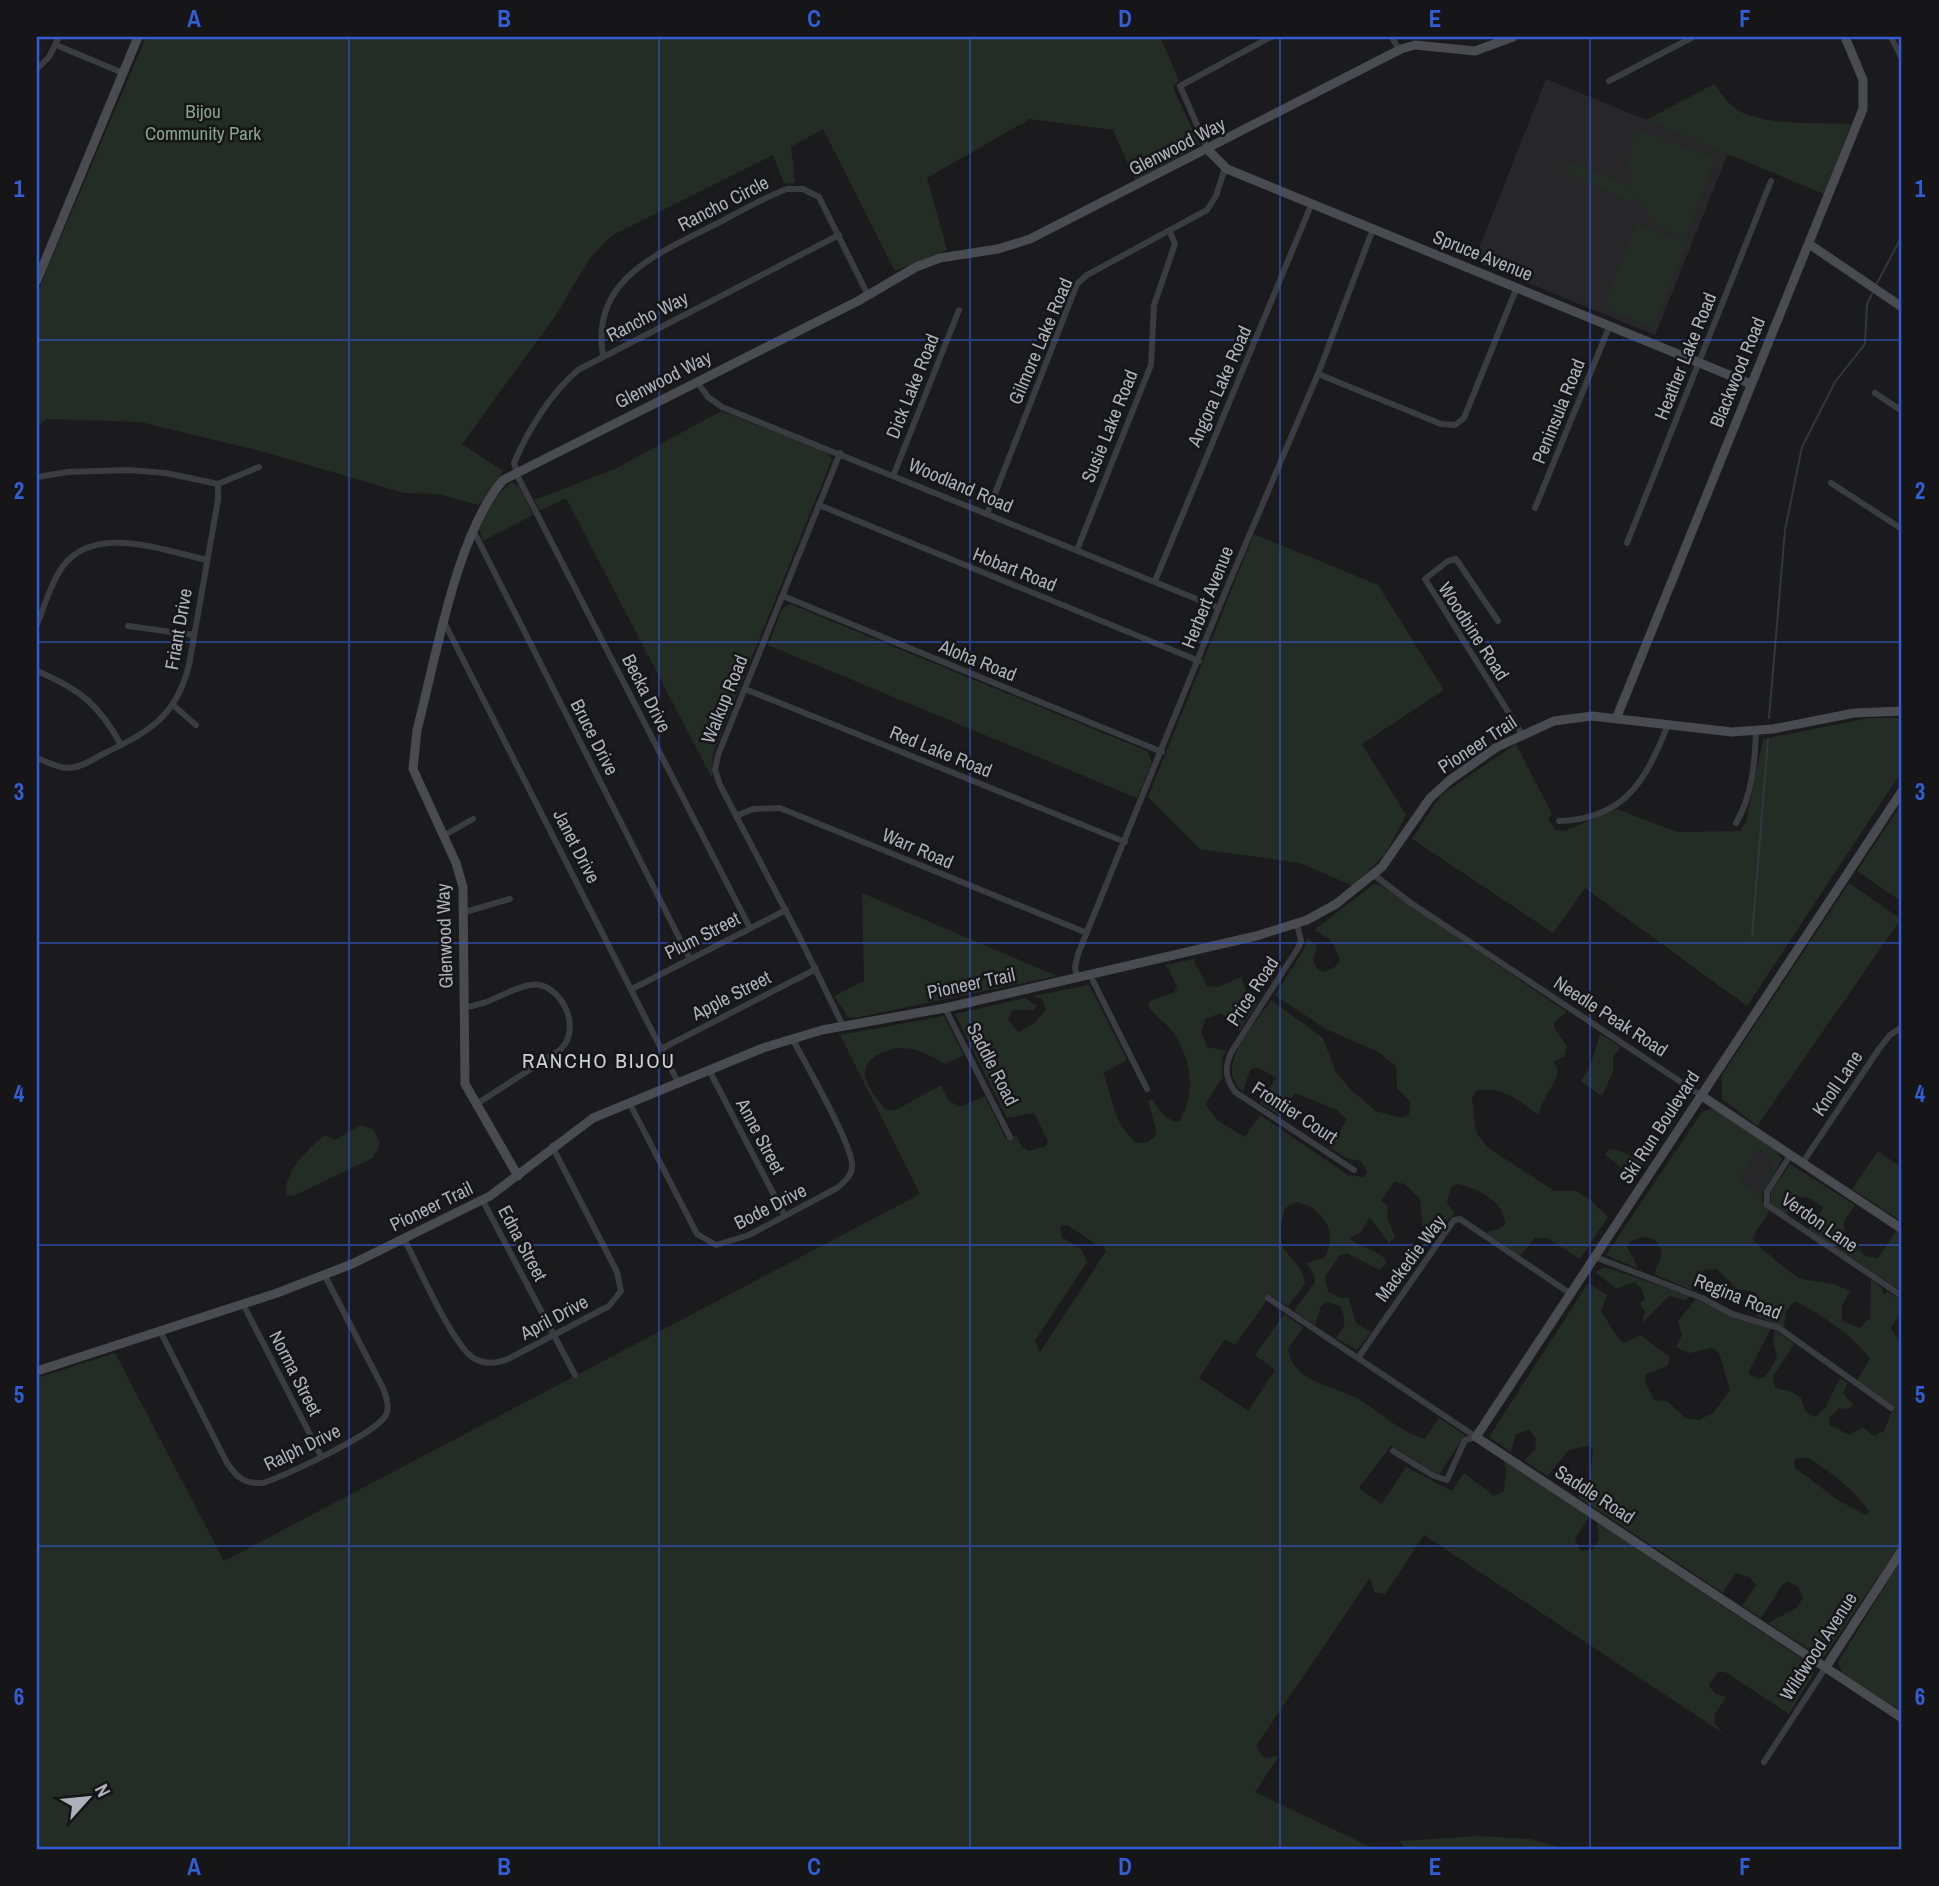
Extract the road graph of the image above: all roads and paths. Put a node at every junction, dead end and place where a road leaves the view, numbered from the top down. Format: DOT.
graph roads {
  1 [pos="59,37"];
  2 [pos="138,37"];
  3 [pos="1271,37"];
  4 [pos="1392,37"];
  5 [pos="1513,37"];
  6 [pos="1693,37"];
  7 [pos="1844,37"];
  8 [pos="1891,37"];
  9 [pos="56,45"];
  10 [pos="1399,50"];
  11 [pos="1902,59"];
  12 [pos="37,69"];
  13 [pos="123,73"];
  14 [pos="1609,81"];
  15 [pos="1208,150"];
  16 [pos="1225,168"];
  17 [pos="1771,181"];
  18 [pos="1312,204"];
  19 [pos="1373,229"];
  20 [pos="1170,232"];
  21 [pos="839,235"];
  22 [pos="1809,244"];
  23 [pos="37,280"];
  24 [pos="1517,287"];
  25 [pos="868,295"];
  26 [pos="1902,307"];
  27 [pos="959,310"];
  28 [pos="1610,325"];
  29 [pos="603,356"];
  30 [pos="1700,362"];
  31 [pos="1318,374"];
  32 [pos="697,382"];
  33 [pos="1751,384"];
  34 [pos="1875,393"];
  35 [pos="1902,411"];
  36 [pos="840,453"];
  37 [pos="259,467"];
  38 [pos="516,472"];
  39 [pos="894,474"];
  40 [pos="37,477"];
  41 [pos="218,484"];
  42 [pos="1831,484"];
  43 [pos="819,505"];
  44 [pos="1535,508"];
  45 [pos="987,514"];
  46 [pos="1902,529"];
  47 [pos="472,530"];
  48 [pos="1627,543"];
  49 [pos="1077,550"];
  50 [pos="207,560"];
  51 [pos="1155,581"];
  52 [pos="783,596"];
  53 [pos="1219,608"];
  54 [pos="1497,621"];
  55 [pos="37,624"];
  56 [pos="445,624"];
  57 [pos="128,626"];
  58 [pos="194,635"];
  59 [pos="1199,661"];
  60 [pos="37,671"];
  61 [pos="745,689"];
  62 [pos="173,705"];
  63 [pos="1902,711"];
  64 [pos="1616,719"];
  65 [pos="196,725"];
  66 [pos="1667,727"];
  67 [pos="1756,731"];
  68 [pos="1522,734"];
  69 [pos="121,745"];
  70 [pos="1162,752"];
  71 [pos="37,758"];
  72 [pos="1902,791"];
  73 [pos="736,816"];
  74 [pos="473,819"];
  75 [pos="1559,821"];
  76 [pos="1736,823"];
  77 [pos="443,836"];
  78 [pos="1125,842"];
  79 [pos="1374,875"];
  80 [pos="510,899"];
  81 [pos="786,910"];
  82 [pos="464,912"];
  83 [pos="1297,924"];
  84 [pos="750,928"];
  85 [pos="1087,933"];
  86 [pos="690,959"];
  87 [pos="816,969"];
  88 [pos="1090,975"];
  89 [pos="1077,978"];
  90 [pos="632,989"];
  91 [pos="464,1007"];
  92 [pos="945,1007"];
  93 [pos="843,1026"];
  94 [pos="1902,1027"];
  95 [pos="792,1038"];
  96 [pos="661,1049"];
  97 [pos="709,1070"];
  98 [pos="1226,1075"];
  99 [pos="678,1084"];
  100 [pos="1147,1089"];
  101 [pos="1702,1096"];
  102 [pos="629,1102"];
  103 [pos="475,1105"];
  104 [pos="1010,1137"];
  105 [pos="552,1146"];
  106 [pos="1791,1154"];
  107 [pos="1803,1162"];
  108 [pos="1354,1170"];
  109 [pos="518,1177"];
  110 [pos="483,1201"];
  111 [pos="785,1216"];
  112 [pos="1902,1229"];
  113 [pos="404,1240"];
  114 [pos="1595,1257"];
  115 [pos="325,1276"];
  116 [pos="1571,1294"];
  117 [pos="1902,1296"];
  118 [pos="1268,1298"];
  119 [pos="243,1304"];
  120 [pos="160,1331"];
  121 [pos="554,1335"];
  122 [pos="1357,1358"];
  123 [pos="37,1371"];
  124 [pos="575,1375"];
  125 [pos="1891,1408"];
  126 [pos="1476,1437"];
  127 [pos="1393,1451"];
  128 [pos="321,1456"];
  129 [pos="1902,1550"];
  130 [pos="1826,1667"];
  131 [pos="1902,1718"];
  132 [pos="1764,1762"];
  1 -- 9 [label="street"];
  2 -- 13 [label="street"];
  3 -- 15 [label="street"];
  4 -- 10 [label="street"];
  5 -- 10 [label="street, Glenwood Way"];
  6 -- 14 [label="street"];
  7 -- 22 [label="street, Blackwood Road"];
  8 -- 11 [label="street"];
  9 -- 12 [label="street"];
  9 -- 13 [label="street"];
  10 -- 15 [label="street, Glenwood Way"];
  13 -- 23 [label="street"];
  15 -- 16 [label="street, Spruce Avenue"];
  15 -- 25 [label="street, Glenwood Way"];
  16 -- 18 [label="street, Spruce Avenue"];
  16 -- 20 [label="street, Gilmore Lake Road"];
  17 -- 30 [label="street, Heather Lake Road"];
  18 -- 19 [label="street, Spruce Avenue"];
  18 -- 51 [label="street, Angora Lake Road"];
  19 -- 24 [label="street, Spruce Avenue"];
  19 -- 31 [label="street, Herbert Avenue"];
  20 -- 45 [label="street, Gilmore Lake Road"];
  20 -- 49 [label="street, Susie Lake Road"];
  21 -- 25 [label="street, Rancho Circle"];
  21 -- 29 [label="street, Rancho Way"];
  21 -- 29 [label="street, Rancho Circle"];
  22 -- 26 [label="street"];
  22 -- 33 [label="street, Blackwood Road"];
  24 -- 28 [label="street, Spruce Avenue"];
  24 -- 31 [label="street"];
  25 -- 32 [label="street, Glenwood Way"];
  27 -- 39 [label="street, Dick Lake Road"];
  28 -- 30 [label="street, Spruce Avenue"];
  28 -- 44 [label="street, Peninsula Road"];
  29 -- 38 [label="street, Rancho Way"];
  30 -- 33 [label="street, Spruce Avenue"];
  30 -- 48 [label="street, Heather Lake Road"];
  31 -- 53 [label="street, Herbert Avenue"];
  32 -- 36 [label="street, Woodland Road"];
  32 -- 38 [label="street, Glenwood Way"];
  33 -- 64 [label="street, Blackwood Road"];
  34 -- 35 [label="street"];
  36 -- 39 [label="street, Woodland Road"];
  36 -- 43 [label="street, Walkup Road"];
  37 -- 41 [label="street"];
  38 -- 47 [label="street, Glenwood Way"];
  38 -- 84 [label="street, Becka Drive"];
  39 -- 45 [label="street, Woodland Road"];
  40 -- 41 [label="street"];
  41 -- 50 [label="street, Friant Drive"];
  42 -- 46 [label="street"];
  43 -- 52 [label="street, Walkup Road"];
  43 -- 59 [label="street, Hobart Road"];
  45 -- 49 [label="street, Woodland Road"];
  47 -- 56 [label="street, Glenwood Way"];
  47 -- 86 [label="street, Bruce Drive"];
  49 -- 51 [label="street, Woodland Road"];
  50 -- 55 [label="street"];
  50 -- 58 [label="street, Friant Drive"];
  51 -- 53 [label="street, Woodland Road"];
  52 -- 61 [label="street, Walkup Road"];
  52 -- 70 [label="street, Aloha Road"];
  53 -- 59 [label="street, Herbert Avenue"];
  54 -- 68 [label="street, Woodbine Road"];
  56 -- 77 [label="street, Glenwood Way"];
  56 -- 90 [label="street, Janet Drive"];
  57 -- 58 [label="street"];
  58 -- 62 [label="street, Friant Drive"];
  59 -- 70 [label="street, Herbert Avenue"];
  60 -- 69 [label="street"];
  61 -- 73 [label="street, Walkup Road"];
  61 -- 78 [label="street, Red Lake Road"];
  62 -- 65 [label="street"];
  62 -- 69 [label="street, Friant Drive"];
  63 -- 67 [label="street, Pioneer Trail"];
  64 -- 66 [label="street, Pioneer Trail"];
  64 -- 68 [label="street, Pioneer Trail"];
  66 -- 67 [label="street, Pioneer Trail"];
  66 -- 75 [label="street"];
  67 -- 76 [label="street"];
  68 -- 79 [label="street, Pioneer Trail"];
  69 -- 71 [label="street, Friant Drive"];
  70 -- 78 [label="street, Herbert Avenue"];
  72 -- 101 [label="street, Ski Run Boulevard"];
  73 -- 81 [label="street, Walkup Road"];
  73 -- 85 [label="street, Warr Road"];
  74 -- 77 [label="street"];
  77 -- 82 [label="street, Glenwood Way"];
  78 -- 85 [label="street, Herbert Avenue"];
  79 -- 83 [label="street, Pioneer Trail"];
  79 -- 101 [label="street, Needle Peak Road"];
  80 -- 82 [label="street"];
  81 -- 84 [label="street, Plum Street"];
  81 -- 87 [label="street, Walkup Road"];
  82 -- 91 [label="street, Glenwood Way"];
  83 -- 88 [label="street, Pioneer Trail"];
  83 -- 98 [label="street, Price Road"];
  84 -- 86 [label="street, Plum Street"];
  85 -- 89 [label="street, Herbert Avenue"];
  86 -- 90 [label="street, Plum Street"];
  87 -- 93 [label="street, Walkup Road"];
  87 -- 96 [label="street, Apple Street"];
  88 -- 89 [label="street, Pioneer Trail"];
  88 -- 100 [label="street"];
  89 -- 92 [label="street, Pioneer Trail"];
  90 -- 96 [label="street, Janet Drive"];
  91 -- 103 [label="street, Glenwood Way"];
  91 -- 103 [label="street"];
  92 -- 93 [label="street, Pioneer Trail"];
  92 -- 104 [label="street, Saddle Road"];
  93 -- 95 [label="street, Pioneer Trail"];
  94 -- 107 [label="street, Knoll Lane"];
  95 -- 97 [label="street, Pioneer Trail"];
  95 -- 111 [label="street, Bode Drive"];
  96 -- 99 [label="street, Janet Drive"];
  97 -- 99 [label="street, Pioneer Trail"];
  97 -- 111 [label="street, Anne Street"];
  98 -- 108 [label="street, Frontier Court"];
  99 -- 102 [label="street, Pioneer Trail"];
  101 -- 106 [label="street, Needle Peak Road"];
  101 -- 114 [label="street, Ski Run Boulevard"];
  102 -- 105 [label="street, Pioneer Trail"];
  102 -- 111 [label="street, Bode Drive"];
  103 -- 109 [label="street, Glenwood Way"];
  105 -- 109 [label="street, Pioneer Trail"];
  105 -- 121 [label="street, April Drive"];
  106 -- 107 [label="street, Needle Peak Road"];
  106 -- 117 [label="street, Verdon Lane"];
  107 -- 112 [label="street, Needle Peak Road"];
  109 -- 110 [label="street, Pioneer Trail"];
  110 -- 113 [label="street, Pioneer Trail"];
  110 -- 121 [label="street, Edna Street"];
  113 -- 115 [label="street, Pioneer Trail"];
  113 -- 121 [label="street, April Drive"];
  114 -- 116 [label="street, Ski Run Boulevard"];
  114 -- 125 [label="street, Regina Road"];
  115 -- 119 [label="street, Pioneer Trail"];
  115 -- 128 [label="street, Ralph Drive"];
  116 -- 122 [label="street, Mackedie Way"];
  116 -- 126 [label="street, Ski Run Boulevard"];
  118 -- 122 [label="street, Saddle Road"];
  119 -- 120 [label="street, Pioneer Trail"];
  119 -- 128 [label="street, Norma Street"];
  120 -- 123 [label="street, Pioneer Trail"];
  120 -- 128 [label="street, Ralph Drive"];
  121 -- 124 [label="street, Edna Street"];
  122 -- 126 [label="street, Saddle Road"];
  126 -- 127 [label="street, Ski Run Boulevard"];
  126 -- 130 [label="street, Saddle Road"];
  129 -- 130 [label="street, Wildwood Avenue"];
  130 -- 131 [label="street, Saddle Road"];
  130 -- 132 [label="street, Wildwood Avenue"];
}
